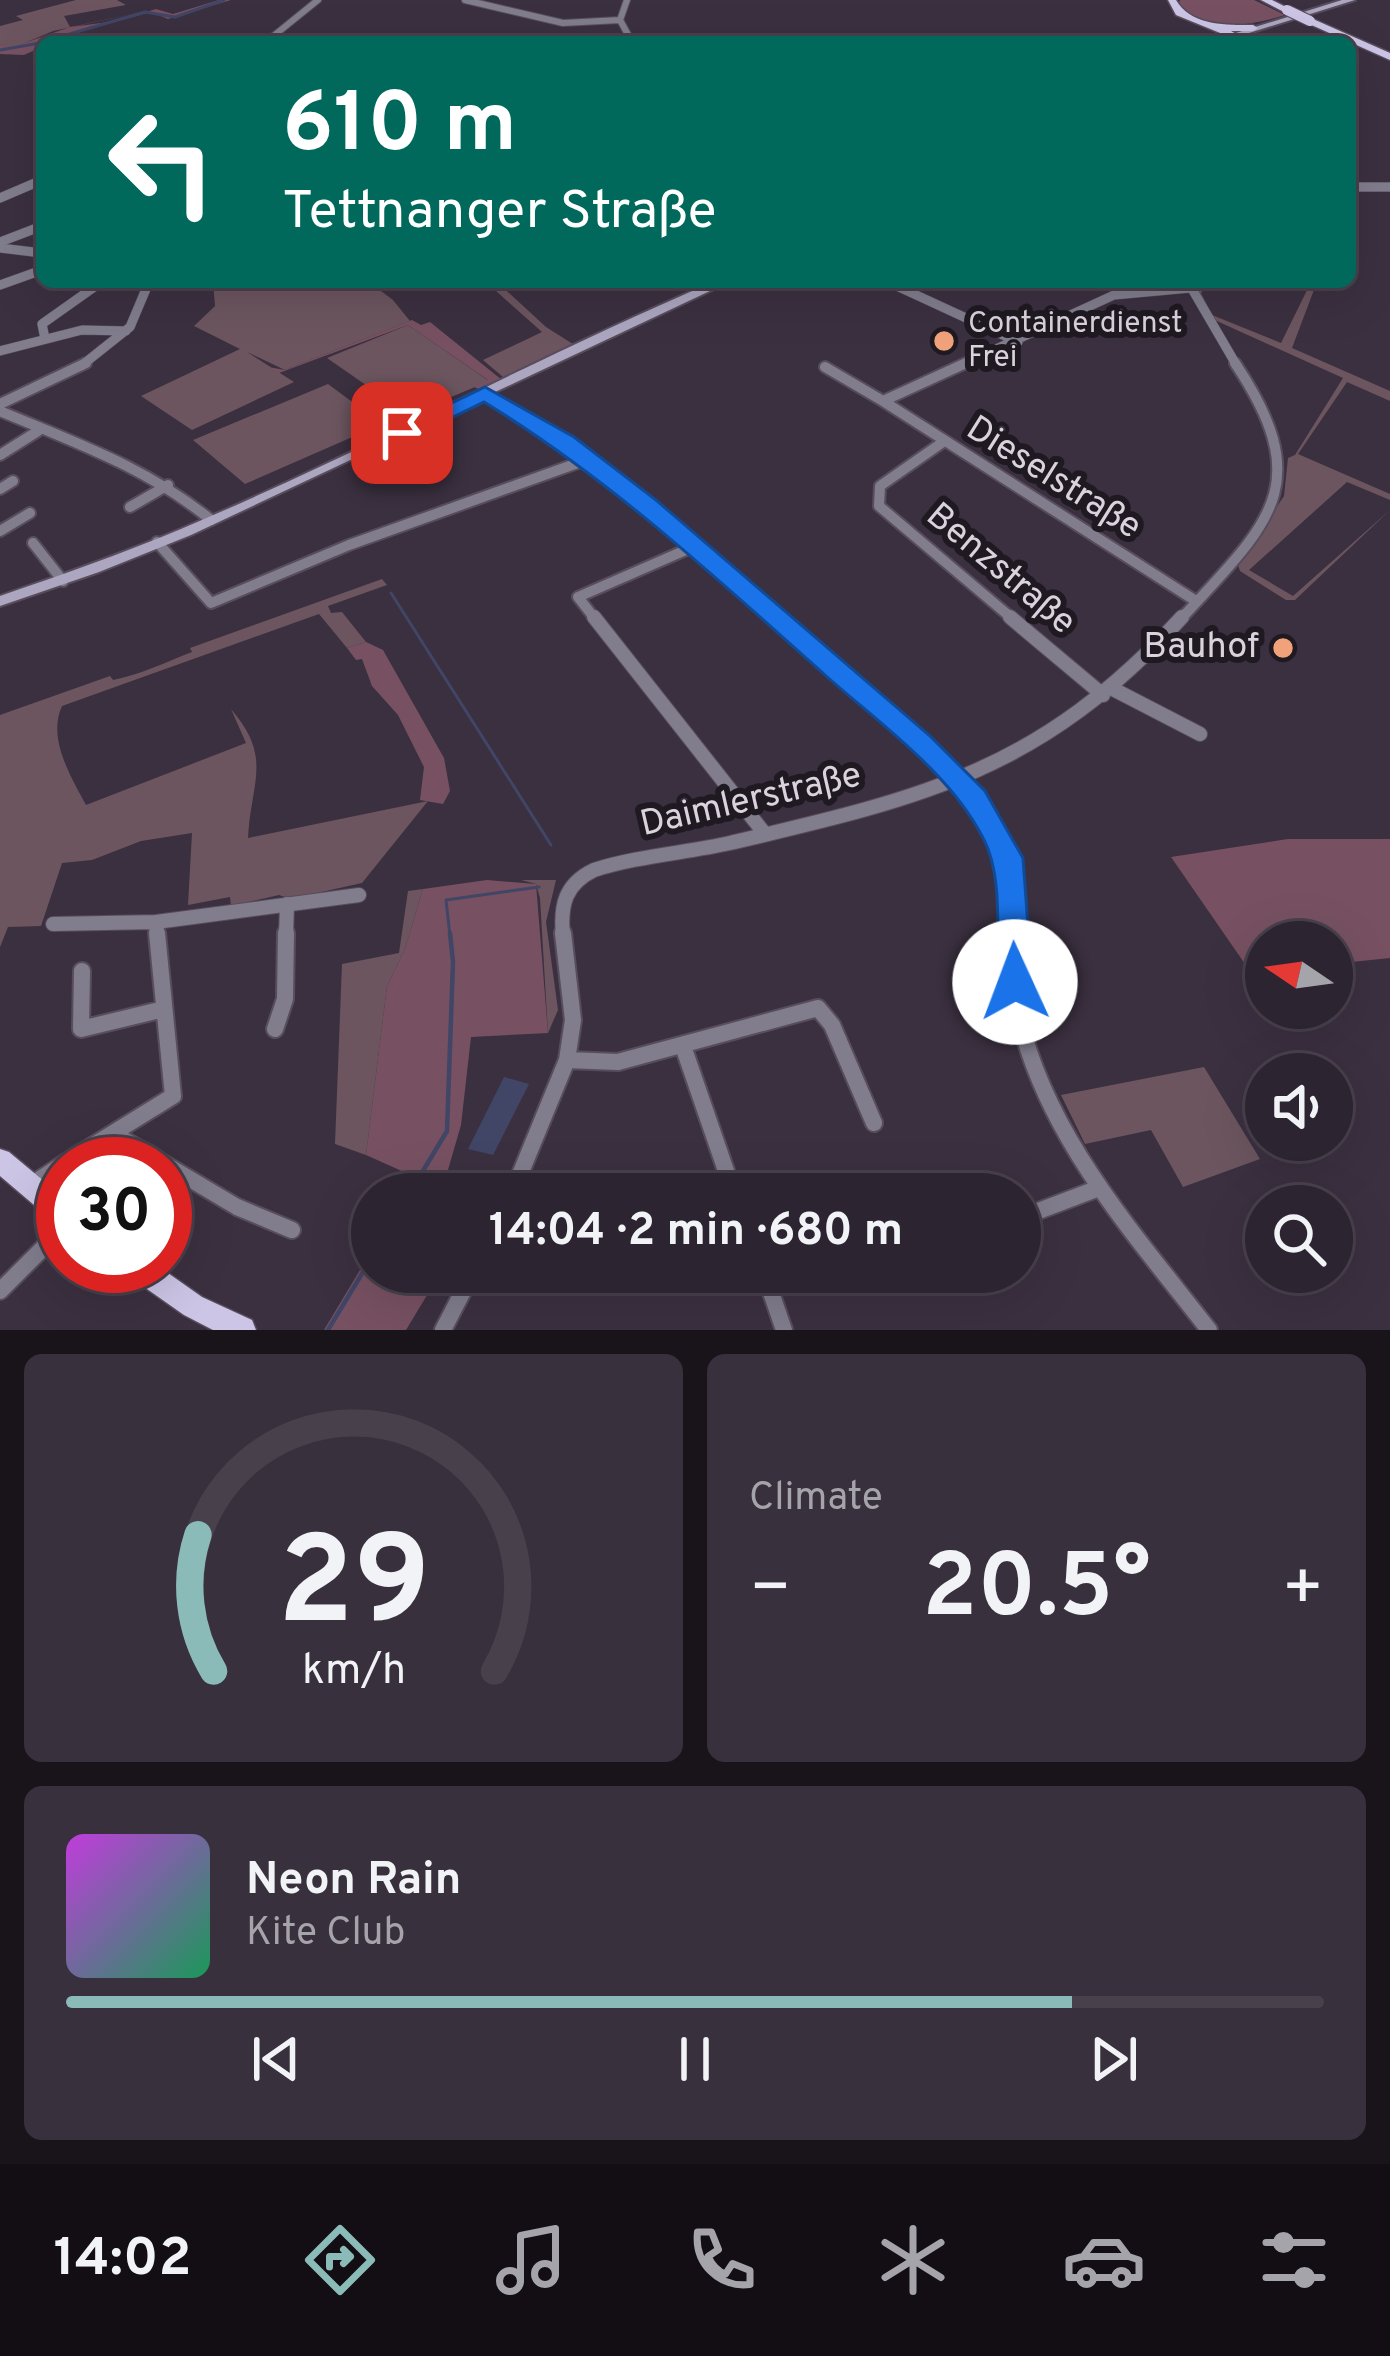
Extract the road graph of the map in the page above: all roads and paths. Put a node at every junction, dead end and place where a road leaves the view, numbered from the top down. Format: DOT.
graph roads {
  1 [pos="318,0"];
  2 [pos="465,0"];
  3 [pos="627,0"];
  4 [pos="1172,0"];
  5 [pos="1265,0"];
  6 [pos="1351,0"];
  7 [pos="620,20"];
  8 [pos="1215,28"];
  9 [pos="1253,28"];
  10 [pos="1233,35"];
  11 [pos="273,36"];
  12 [pos="628,36"];
  13 [pos="1230,36"];
  14 [pos="1343,36"];
  15 [pos="1356,42"];
  16 [pos="1390,57"];
  17 [pos="36,182"];
  18 [pos="1356,187"];
  19 [pos="1390,187"];
  20 [pos="19,189"];
  21 [pos="36,193"];
  22 [pos="1,204"];
  23 [pos="36,232"];
  24 [pos="0,245"];
  25 [pos="36,252"];
  26 [pos="36,272"];
  27 [pos="0,285"];
  28 [pos="94,288"];
  29 [pos="147,288"];
  30 [pos="710,288"];
  31 [pos="901,288"];
  32 [pos="1108,288"];
  33 [pos="1190,288"];
  34 [pos="126,331"];
  35 [pos="46,339"];
  36 [pos="1018,342"];
  37 [pos="0,351"];
  38 [pos="825,367"];
  39 [pos="485,394"];
  40 [pos="883,401"];
  41 [pos="0,408"];
  42 [pos="38,431"];
  43 [pos="943,442"];
  44 [pos="0,454"];
  45 [pos="589,459"];
  46 [pos="13,481"];
  47 [pos="168,485"];
  48 [pos="0,489"];
  49 [pos="130,506"];
  50 [pos="30,513"];
  51 [pos="212,520"];
  52 [pos="0,531"];
  53 [pos="158,542"];
  54 [pos="32,543"];
  55 [pos="695,546"];
  56 [pos="63,581"];
  57 [pos="0,601"];
  58 [pos="1196,602"];
  59 [pos="1107,692"];
  60 [pos="1200,734"];
  61 [pos="956,779"];
  62 [pos="765,834"];
  63 [pos="359,895"];
  64 [pos="286,904"];
  65 [pos="156,922"];
  66 [pos="53,924"];
  67 [pos="82,971"];
  68 [pos="164,1009"];
  69 [pos="274,1028"];
  70 [pos="682,1046"];
  71 [pos="567,1060"];
  72 [pos="874,1123"];
  73 [pos="116,1135"];
  74 [pos="112,1137"];
  75 [pos="0,1160"];
  76 [pos="521,1173"];
  77 [pos="727,1173"];
  78 [pos="36,1182"];
  79 [pos="30,1186"];
  80 [pos="1099,1188"];
  81 [pos="36,1191"];
  82 [pos="1041,1210"];
  83 [pos="292,1230"];
  84 [pos="36,1255"];
  85 [pos="0,1291"];
  86 [pos="174,1293"];
  87 [pos="462,1293"];
  88 [pos="771,1293"];
  89 [pos="242,1330"];
  90 [pos="443,1330"];
  91 [pos="784,1330"];
  92 [pos="1209,1330"];
  1 -- 11 [label="street"];
  2 -- 7 [label="street"];
  3 -- 7 [label="street"];
  4 -- 8 [label="main road"];
  5 -- 14 [label="main road, bridge"];
  6 -- 9 [label="main road"];
  7 -- 12 [label="street"];
  8 -- 9 [label="main road"];
  8 -- 10 [label="main road"];
  9 -- 10 [label="main road"];
  10 -- 13 [label="main road"];
  15 -- 16 [label="main road, bridge"];
  17 -- 20 [label="street"];
  18 -- 19 [label="street"];
  20 -- 21 [label="street"];
  20 -- 22 [label="street"];
  23 -- 24 [label="street"];
  24 -- 25 [label="street"];
  26 -- 27 [label="street"];
  28 -- 35 [label="street"];
  29 -- 34 [label="street"];
  30 -- 39 [label="main road"];
  31 -- 36 [label="street"];
  32 -- 36 [label="street, Dieselstraße"];
  33 -- 58 [label="street, Daimlerstraße"];
  34 -- 35 [label="street"];
  34 -- 41 [label="street"];
  35 -- 37 [label="street"];
  36 -- 40 [label="street, Dieselstraße"];
  38 -- 40 [label="street, Dieselstraße"];
  39 -- 45 [label="street"];
  39 -- 51 [label="main road"];
  40 -- 43 [label="street, Dieselstraße"];
  41 -- 42 [label="street"];
  42 -- 44 [label="street"];
  42 -- 47 [label="street"];
  43 -- 58 [label="street, Dieselstraße"];
  43 -- 59 [label="street, Benzstraße"];
  45 -- 53 [label="street"];
  45 -- 55 [label="street"];
  46 -- 48 [label="street"];
  47 -- 49 [label="street"];
  47 -- 51 [label="street"];
  50 -- 52 [label="street"];
  51 -- 53 [label="main road"];
  53 -- 56 [label="main road"];
  54 -- 56 [label="street"];
  55 -- 61 [label="street"];
  55 -- 62 [label="street"];
  56 -- 57 [label="main road"];
  58 -- 59 [label="street, Daimlerstraße"];
  59 -- 60 [label="street"];
  59 -- 61 [label="street, Daimlerstraße"];
  61 -- 62 [label="street, Daimlerstraße"];
  61 -- 80 [label="street"];
  62 -- 71 [label="street, Daimlerstraße"];
  63 -- 64 [label="street"];
  64 -- 65 [label="street"];
  64 -- 69 [label="street"];
  65 -- 66 [label="street"];
  65 -- 68 [label="street"];
  67 -- 68 [label="street"];
  68 -- 73 [label="street"];
  70 -- 71 [label="street"];
  70 -- 72 [label="street"];
  70 -- 77 [label="street"];
  71 -- 76 [label="street, Daimlerstraße"];
  73 -- 74 [label="street"];
  73 -- 83 [label="street"];
  75 -- 79 [label="main road"];
  78 -- 79 [label="street"];
  79 -- 81 [label="main road"];
  80 -- 82 [label="street"];
  80 -- 92 [label="street"];
  84 -- 85 [label="street"];
  86 -- 89 [label="main road"];
  87 -- 90 [label="street"];
  88 -- 91 [label="street"];
}
